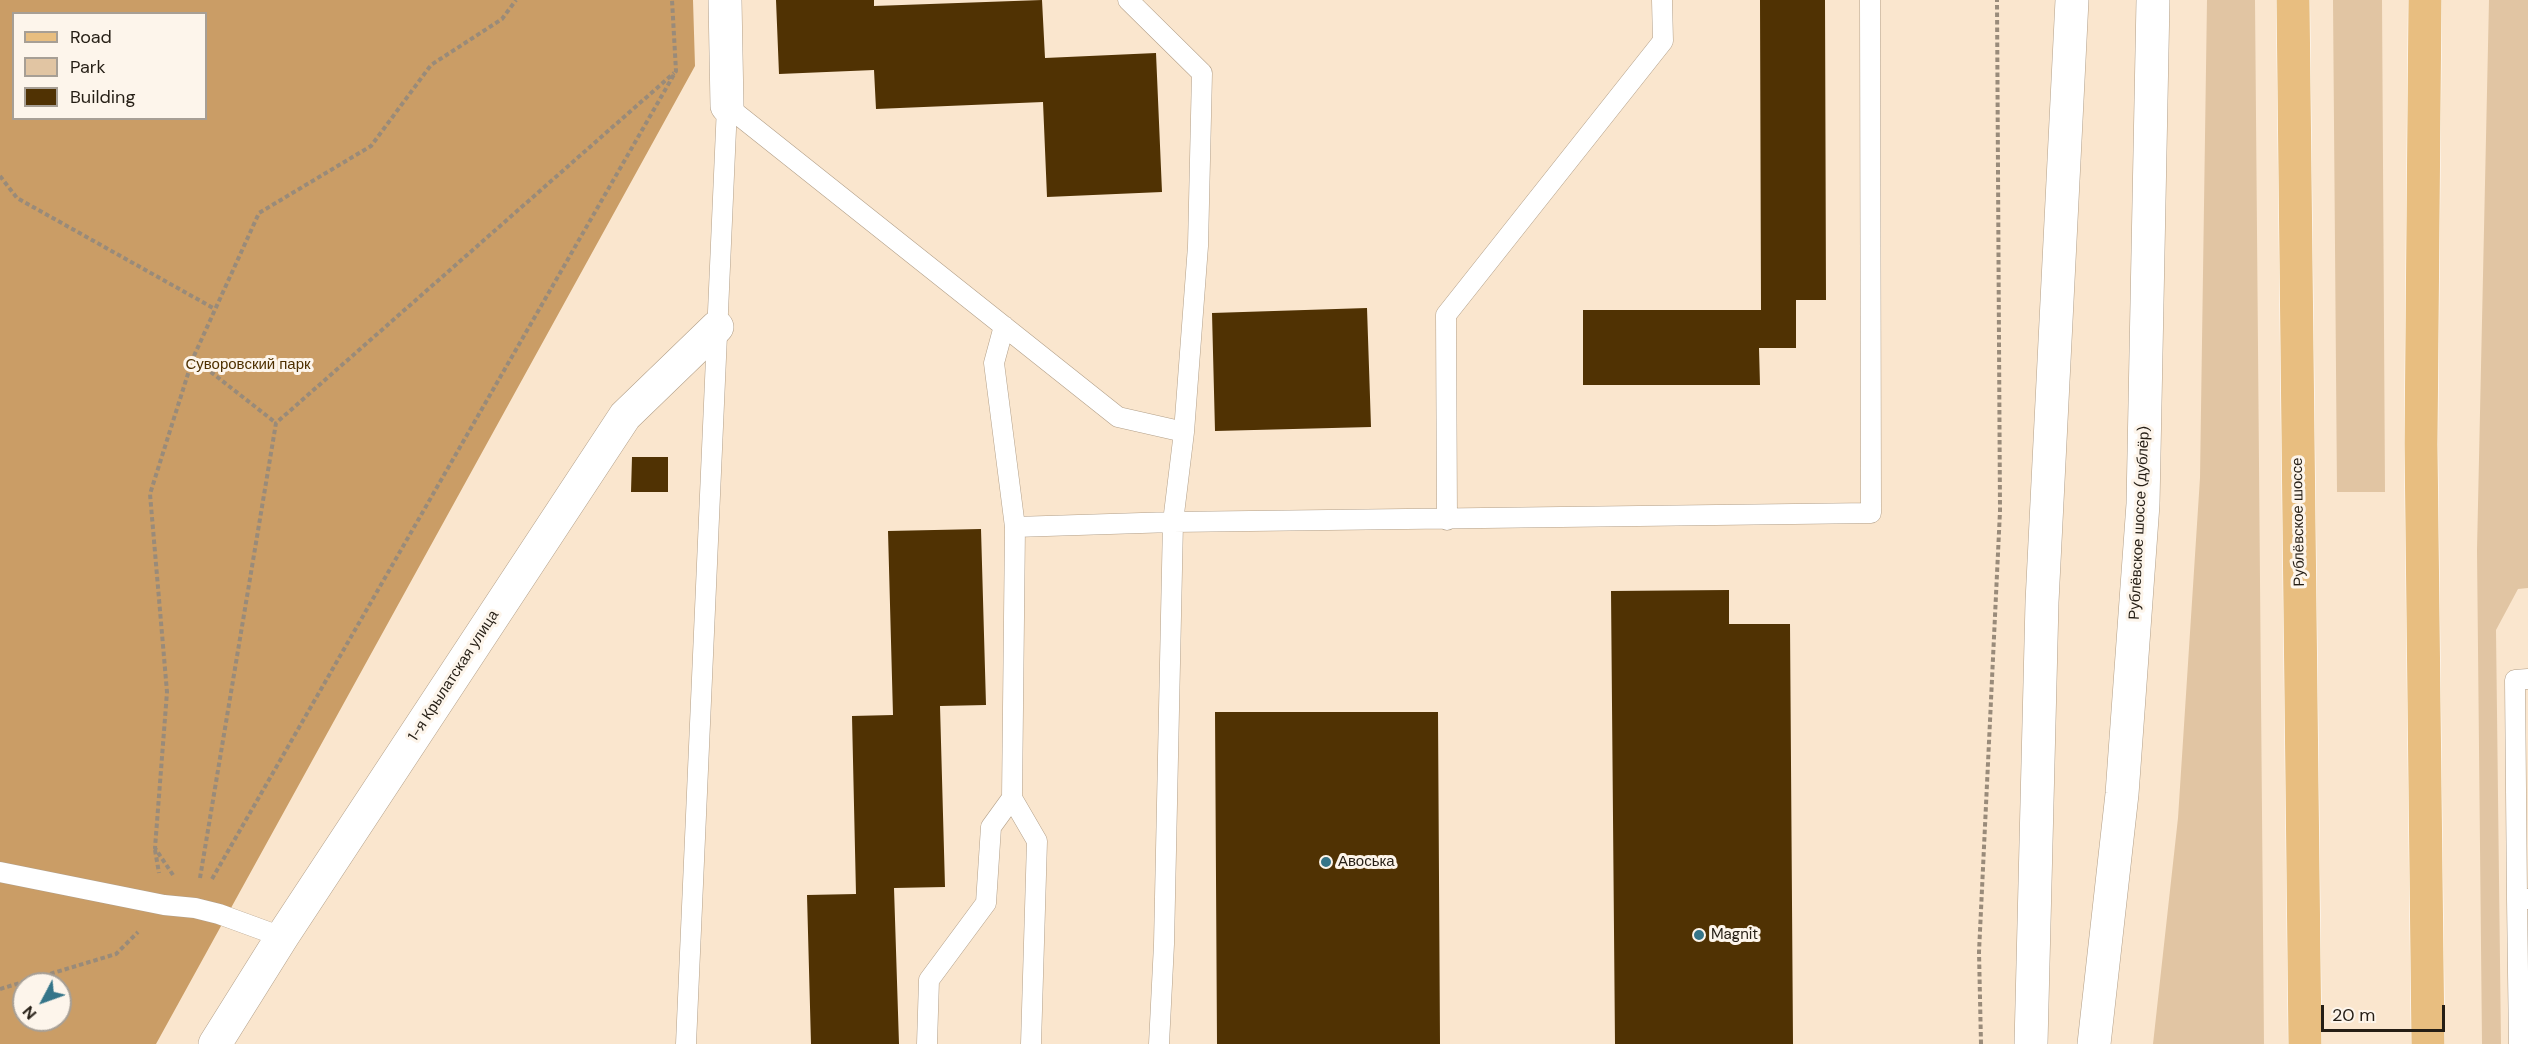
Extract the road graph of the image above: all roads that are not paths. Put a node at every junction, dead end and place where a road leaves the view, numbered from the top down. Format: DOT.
graph roads {
  1 [pos="725,0"];
  2 [pos="1128,0"];
  3 [pos="1662,0"];
  4 [pos="1870,0"];
  5 [pos="2072,0"];
  6 [pos="2153,0"];
  7 [pos="2293,0"];
  8 [pos="2426,0"];
  9 [pos="727,106"];
  10 [pos="1004,326"];
  11 [pos="717,327"];
  12 [pos="1184,432"];
  13 [pos="1447,520"];
  14 [pos="1173,522"];
  15 [pos="1015,527"];
  16 [pos="2528,680"];
  17 [pos="1012,798"];
  18 [pos="0,872"];
  19 [pos="2523,899"];
  20 [pos="282,937"];
  21 [pos="215,1044"];
  22 [pos="686,1044"];
  23 [pos="927,1044"];
  24 [pos="1031,1044"];
  25 [pos="1158,1044"];
  26 [pos="2031,1044"];
  27 [pos="2094,1044"];
  28 [pos="2305,1044"];
  29 [pos="2428,1044"];
  30 [pos="2519,1044"];
  1 -- 9 [label="main road"];
  2 -- 12 [label="lane"];
  3 -- 13 [label="lane"];
  4 -- 13 [label="lane"];
  5 -- 26 [label="main road"];
  6 -- 27 [label="main road, Рублёвское шоссе (дублёр)"];
  7 -- 28 [label="main road, Рублёвское шоссе"];
  8 -- 29 [label="main road"];
  9 -- 10 [label="lane"];
  9 -- 11 [label="lane"];
  10 -- 12 [label="lane"];
  10 -- 15 [label="lane"];
  11 -- 20 [label="main road, 1-я Крылатская улица"];
  11 -- 22 [label="lane"];
  12 -- 14 [label="lane"];
  13 -- 14 [label="lane"];
  14 -- 15 [label="lane"];
  14 -- 25 [label="lane"];
  15 -- 17 [label="lane"];
  16 -- 19 [label="lane"];
  17 -- 23 [label="lane"];
  17 -- 24 [label="lane"];
  18 -- 20 [label="lane"];
  19 -- 30 [label="lane"];
  20 -- 21 [label="main road, 1-я Крылатская улица"];
}
